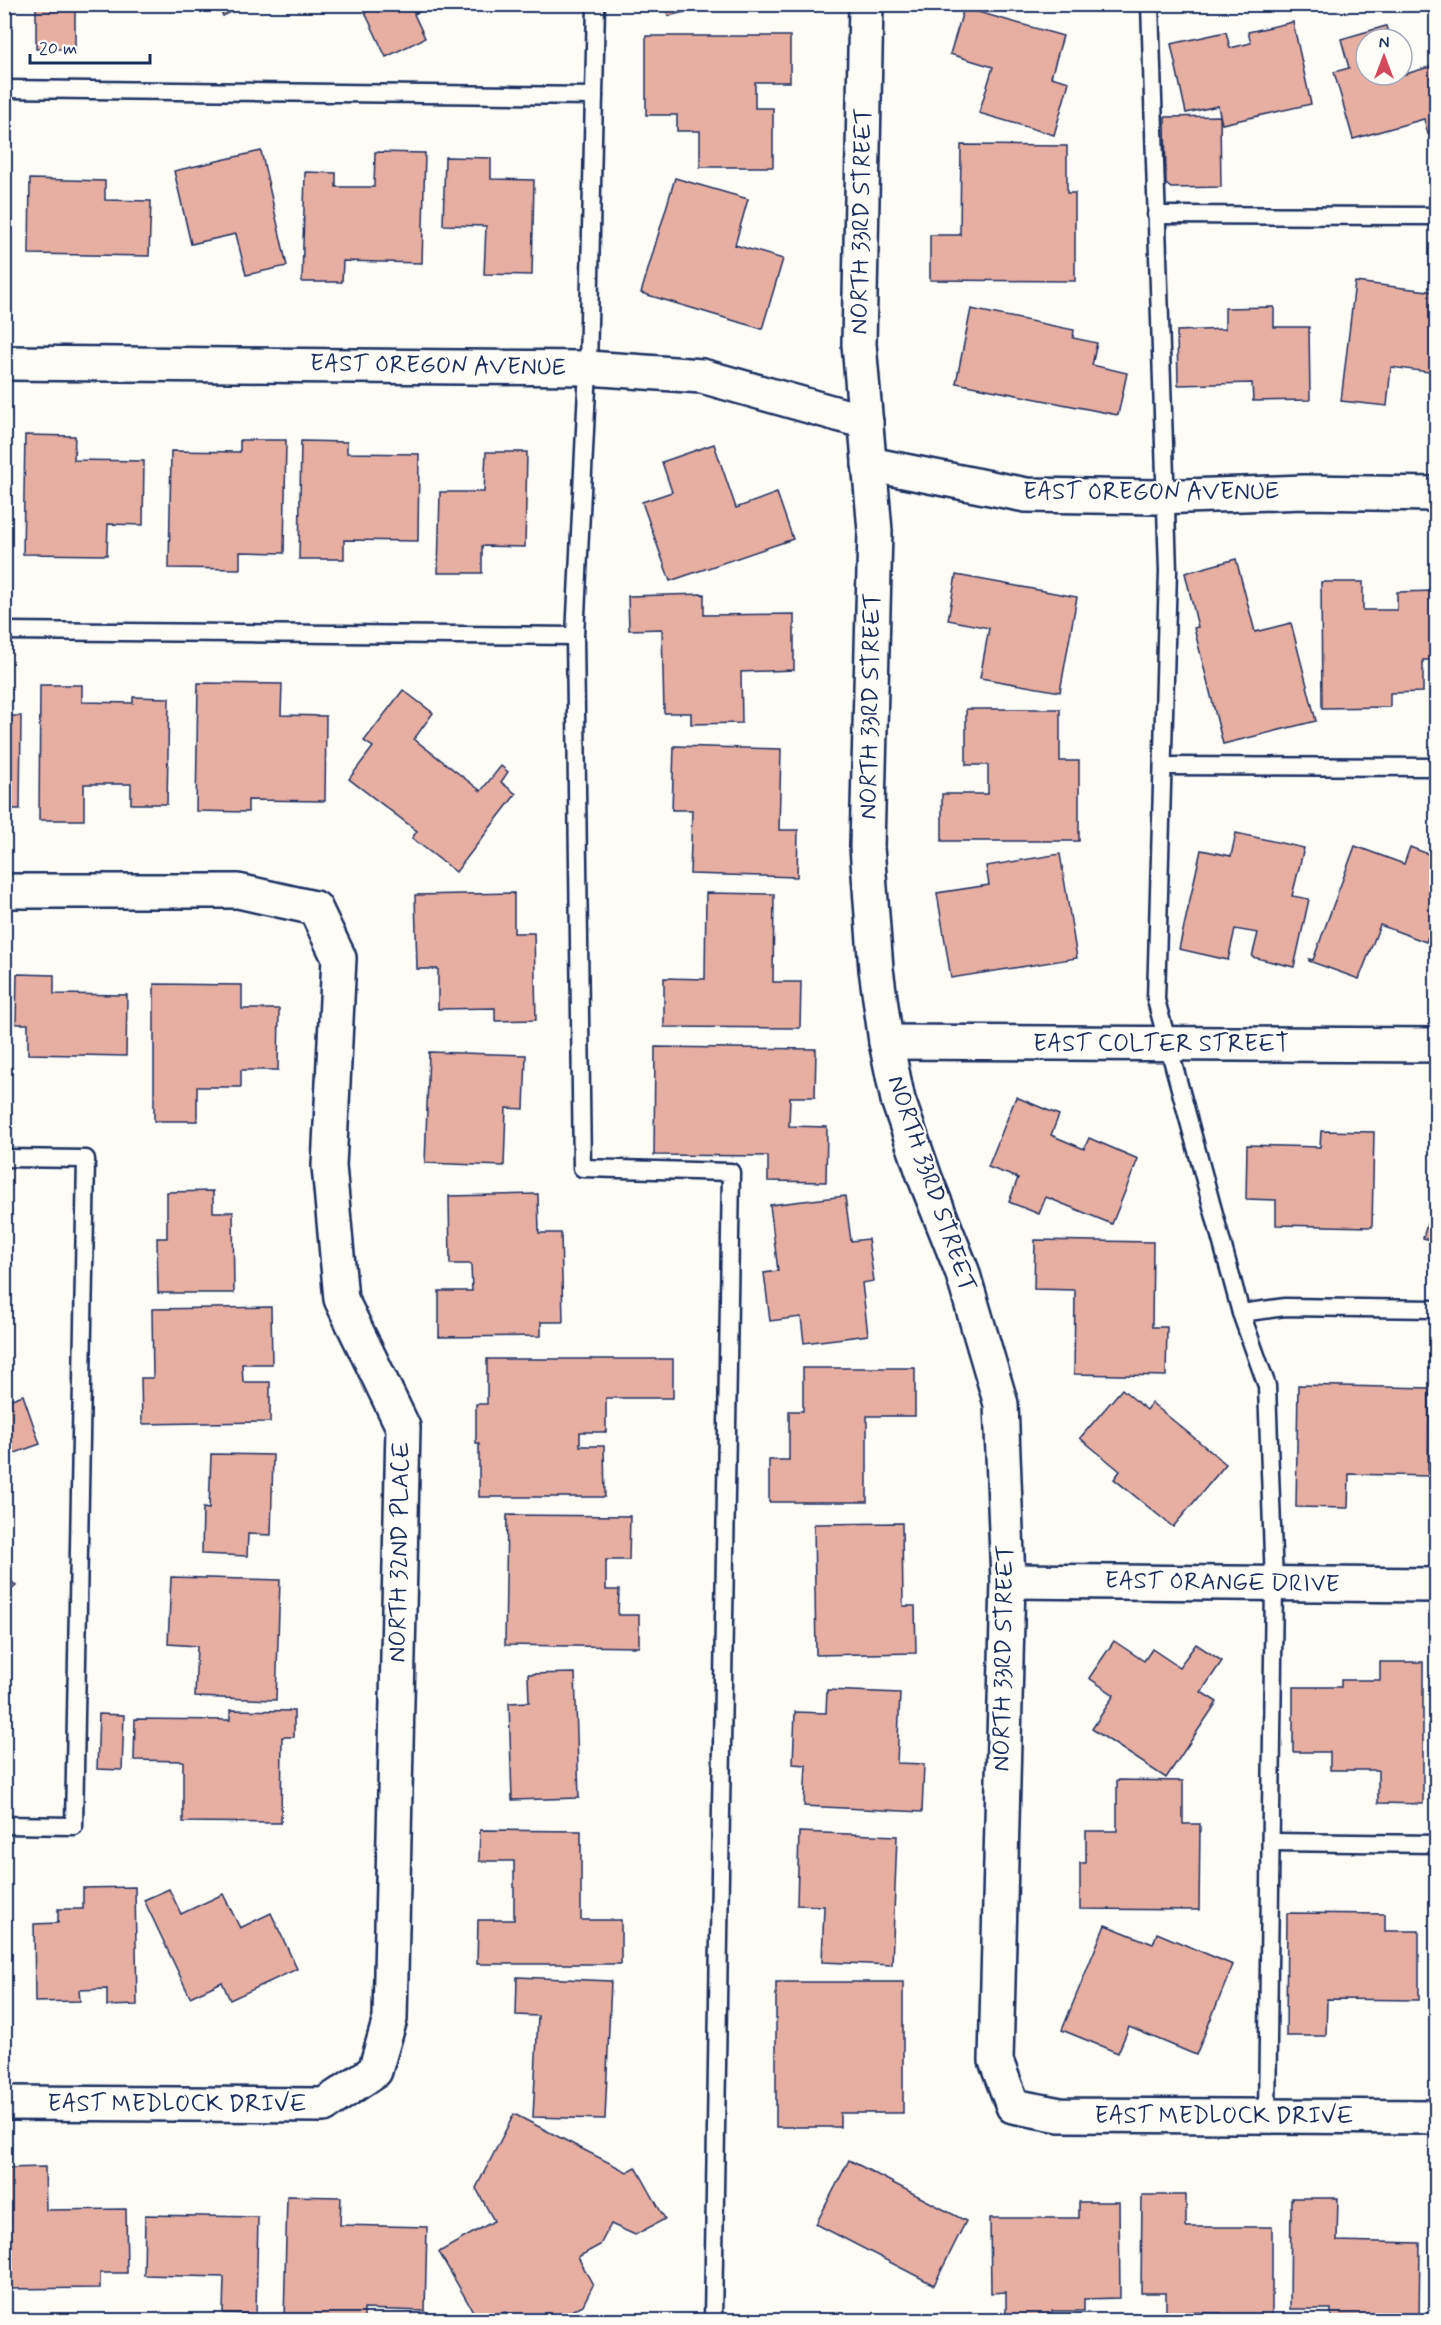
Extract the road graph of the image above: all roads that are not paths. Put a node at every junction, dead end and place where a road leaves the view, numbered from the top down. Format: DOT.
graph roads {
  1 [pos="596,4"];
  2 [pos="866,4"];
  3 [pos="1150,4"];
  4 [pos="4,89"];
  5 [pos="594,96"];
  6 [pos="1156,215"];
  7 [pos="1437,216"];
  8 [pos="4,363"];
  9 [pos="588,368"];
  10 [pos="866,422"];
  11 [pos="869,464"];
  12 [pos="1437,494"];
  13 [pos="1165,496"];
  14 [pos="4,631"];
  15 [pos="574,636"];
  16 [pos="1163,766"];
  17 [pos="1437,767"];
  18 [pos="4,891"];
  19 [pos="886,1042"];
  20 [pos="1170,1044"];
  21 [pos="1437,1045"];
  22 [pos="4,1158"];
  23 [pos="1437,1309"];
  24 [pos="1241,1313"];
  25 [pos="1008,1581"];
  26 [pos="1274,1584"];
  27 [pos="1437,1586"];
  28 [pos="4,1825"];
  29 [pos="1271,1842"];
  30 [pos="1437,1844"];
  31 [pos="375,2071"];
  32 [pos="4,2103"];
  33 [pos="1012,2106"];
  34 [pos="1268,2116"];
  35 [pos="1437,2117"];
  36 [pos="713,2320"];
  1 -- 5 [label="lane"];
  2 -- 10 [label="street, NORTH 33RD STREET"];
  3 -- 6 [label="lane"];
  4 -- 5 [label="lane"];
  5 -- 9 [label="lane"];
  6 -- 7 [label="lane"];
  6 -- 13 [label="lane"];
  8 -- 9 [label="street, EAST OREGON AVENUE"];
  9 -- 10 [label="street, EAST OREGON AVENUE"];
  9 -- 15 [label="lane"];
  10 -- 11 [label="street, NORTH 33RD STREET"];
  11 -- 13 [label="street, EAST OREGON AVENUE"];
  11 -- 19 [label="street, NORTH 33RD STREET"];
  12 -- 13 [label="street, EAST OREGON AVENUE"];
  13 -- 16 [label="lane"];
  14 -- 15 [label="lane"];
  15 -- 36 [label="lane"];
  16 -- 17 [label="lane"];
  16 -- 20 [label="lane"];
  18 -- 31 [label="street, NORTH 32ND PLACE"];
  19 -- 20 [label="street, EAST COLTER STREET"];
  19 -- 25 [label="street, NORTH 33RD STREET"];
  20 -- 21 [label="street, EAST COLTER STREET"];
  20 -- 24 [label="lane"];
  22 -- 28 [label="lane"];
  23 -- 24 [label="lane"];
  24 -- 26 [label="lane"];
  25 -- 26 [label="street, EAST ORANGE DRIVE"];
  25 -- 33 [label="street, NORTH 33RD STREET"];
  26 -- 27 [label="street, EAST ORANGE DRIVE"];
  26 -- 29 [label="lane"];
  29 -- 30 [label="lane"];
  29 -- 34 [label="lane"];
  31 -- 32 [label="street, EAST MEDLOCK DRIVE"];
  33 -- 34 [label="street, EAST MEDLOCK DRIVE"];
  34 -- 35 [label="street, EAST MEDLOCK DRIVE"];
}
